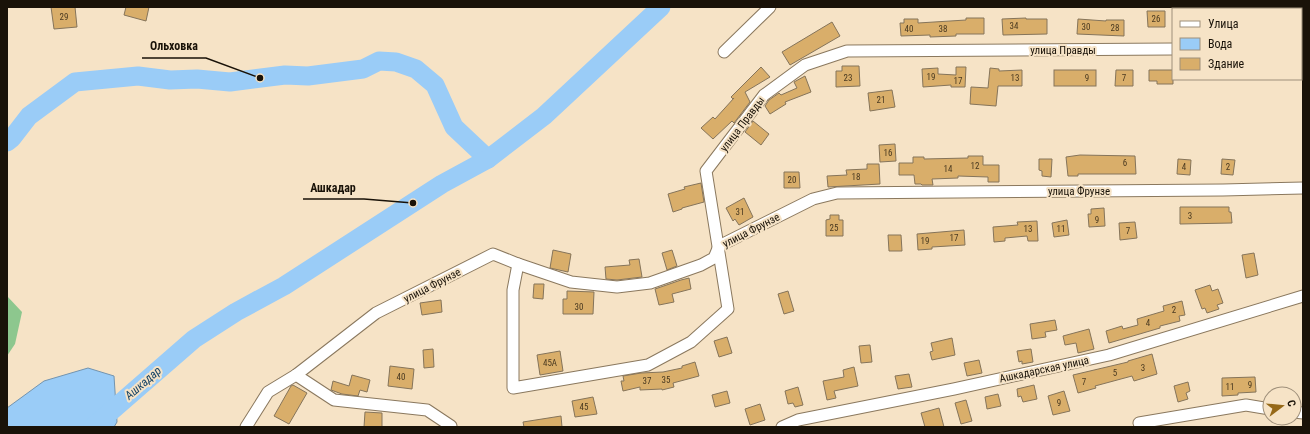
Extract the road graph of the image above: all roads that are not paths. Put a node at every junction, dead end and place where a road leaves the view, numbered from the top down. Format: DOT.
graph roads {
  1 [pos="770,7"];
  2 [pos="1172,49"];
  3 [pos="724,52"];
  4 [pos="1303,188"];
  5 [pos="719,246"];
  6 [pos="518,264"];
  7 [pos="1303,296"];
  8 [pos="296,375"];
  9 [pos="1262,408"];
  10 [pos="1139,423"];
  11 [pos="451,426"];
  12 [pos="246,427"];
  13 [pos="782,427"];
  1 -- 3 [label="street"];
  2 -- 5 [label="street, улица Правды"];
  4 -- 5 [label="street, улица Фрунзе"];
  5 -- 6 [label="street, улица Фрунзе"];
  5 -- 6 [label="street, улица Правды"];
  6 -- 8 [label="street, улица Фрунзе"];
  7 -- 13 [label="street, Ашкадарская улица"];
  8 -- 11 [label="street"];
  8 -- 12 [label="street, улица Фрунзе"];
  9 -- 10 [label="street"];
}
